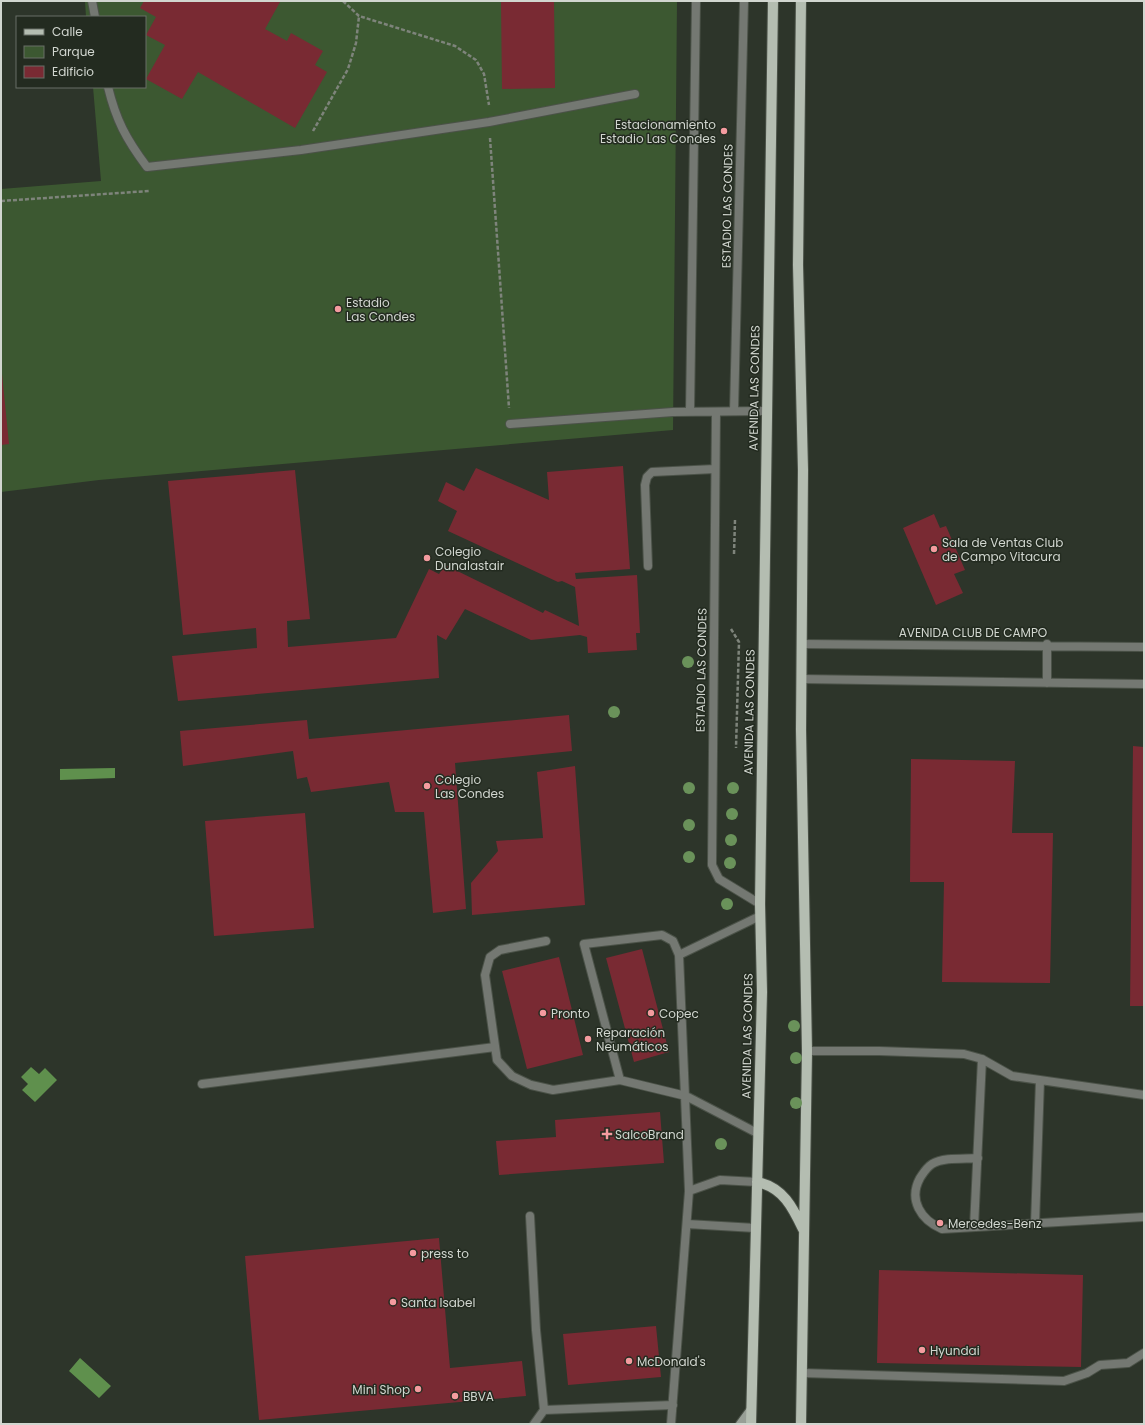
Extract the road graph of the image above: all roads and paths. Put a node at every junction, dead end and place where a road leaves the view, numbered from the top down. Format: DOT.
graph roads {
  1 [pos="92,1"];
  2 [pos="343,1"];
  3 [pos="696,1"];
  4 [pos="744,1"];
  5 [pos="773,1"];
  6 [pos="801,1"];
  7 [pos="95,16"];
  8 [pos="359,16"];
  9 [pos="108,88"];
  10 [pos="635,94"];
  11 [pos="489,122"];
  12 [pos="301,150"];
  13 [pos="149,191"];
  14 [pos="1,202"];
  15 [pos="734,411"];
  16 [pos="767,411"];
  17 [pos="690,412"];
  18 [pos="716,412"];
  19 [pos="510,424"];
  20 [pos="715,469"];
  21 [pos="735,520"];
  22 [pos="734,559"];
  23 [pos="648,566"];
  24 [pos="731,628"];
  25 [pos="801,644"];
  26 [pos="1047,644"];
  27 [pos="1144,646"];
  28 [pos="801,679"];
  29 [pos="1048,683"];
  30 [pos="1144,684"];
  31 [pos="736,748"];
  32 [pos="760,904"];
  33 [pos="760,916"];
  34 [pos="546,941"];
  35 [pos="678,955"];
  36 [pos="495,1047"];
  37 [pos="807,1052"];
  38 [pos="982,1059"];
  39 [pos="620,1080"];
  40 [pos="1040,1080"];
  41 [pos="202,1084"];
  42 [pos="1144,1095"];
  43 [pos="686,1096"];
  44 [pos="759,1134"];
  45 [pos="978,1158"];
  46 [pos="757,1182"];
  47 [pos="689,1191"];
  48 [pos="530,1216"];
  49 [pos="1144,1217"];
  50 [pos="687,1224"];
  51 [pos="1035,1224"];
  52 [pos="974,1227"];
  53 [pos="755,1228"];
  54 [pos="805,1233"];
  55 [pos="1144,1353"];
  56 [pos="802,1373"];
  57 [pos="673,1405"];
  58 [pos="751,1409"];
  59 [pos="544,1410"];
  60 [pos="534,1424"];
  61 [pos="671,1424"];
  62 [pos="740,1424"];
  63 [pos="751,1424"];
  64 [pos="801,1424"];
  1 -- 7 [label="street"];
  2 -- 8 [label="path"];
  3 -- 17 [label="street"];
  4 -- 15 [label="street, ESTADIO LAS CONDES"];
  5 -- 16 [label="main road, AVENIDA LAS CONDES"];
  6 -- 25 [label="main road"];
  8 -- 11 [label="path"];
  8 -- 12 [label="path"];
  9 -- 12 [label="street"];
  10 -- 11 [label="street"];
  11 -- 12 [label="street"];
  11 -- 19 [label="path"];
  13 -- 14 [label="path"];
  15 -- 16 [label="street"];
  15 -- 18 [label="street"];
  16 -- 32 [label="main road, AVENIDA LAS CONDES"];
  17 -- 18 [label="street"];
  17 -- 19 [label="street"];
  18 -- 20 [label="street, ESTADIO LAS CONDES"];
  20 -- 23 [label="street"];
  20 -- 32 [label="street, ESTADIO LAS CONDES"];
  21 -- 22 [label="path"];
  24 -- 31 [label="path"];
  25 -- 26 [label="street, AVENIDA CLUB DE CAMPO"];
  25 -- 28 [label="main road"];
  26 -- 27 [label="street, AVENIDA CLUB DE CAMPO"];
  26 -- 29 [label="street"];
  28 -- 29 [label="street"];
  28 -- 37 [label="main road"];
  29 -- 30 [label="street"];
  32 -- 33 [label="main road, AVENIDA LAS CONDES"];
  33 -- 35 [label="street"];
  33 -- 44 [label="main road, AVENIDA LAS CONDES"];
  34 -- 36 [label="street"];
  35 -- 39 [label="street"];
  35 -- 43 [label="street"];
  36 -- 39 [label="street"];
  36 -- 41 [label="street"];
  37 -- 38 [label="street"];
  37 -- 54 [label="main road"];
  38 -- 40 [label="street"];
  38 -- 45 [label="street"];
  39 -- 43 [label="street"];
  40 -- 42 [label="street"];
  40 -- 51 [label="street"];
  43 -- 44 [label="street"];
  43 -- 47 [label="street"];
  44 -- 46 [label="main road, AVENIDA LAS CONDES"];
  45 -- 52 [label="street"];
  45 -- 52 [label="street"];
  46 -- 47 [label="street"];
  46 -- 53 [label="main road, AVENIDA LAS CONDES"];
  46 -- 54 [label="main road"];
  47 -- 50 [label="street"];
  48 -- 59 [label="street"];
  49 -- 51 [label="street"];
  50 -- 53 [label="street"];
  50 -- 57 [label="street"];
  51 -- 52 [label="street"];
  53 -- 58 [label="main road, AVENIDA LAS CONDES"];
  54 -- 56 [label="main road"];
  55 -- 56 [label="street"];
  56 -- 64 [label="main road"];
  57 -- 59 [label="street"];
  57 -- 61 [label="street"];
  58 -- 62 [label="main road"];
  58 -- 63 [label="main road, AVENIDA LAS CONDES"];
  59 -- 60 [label="street"];
}
